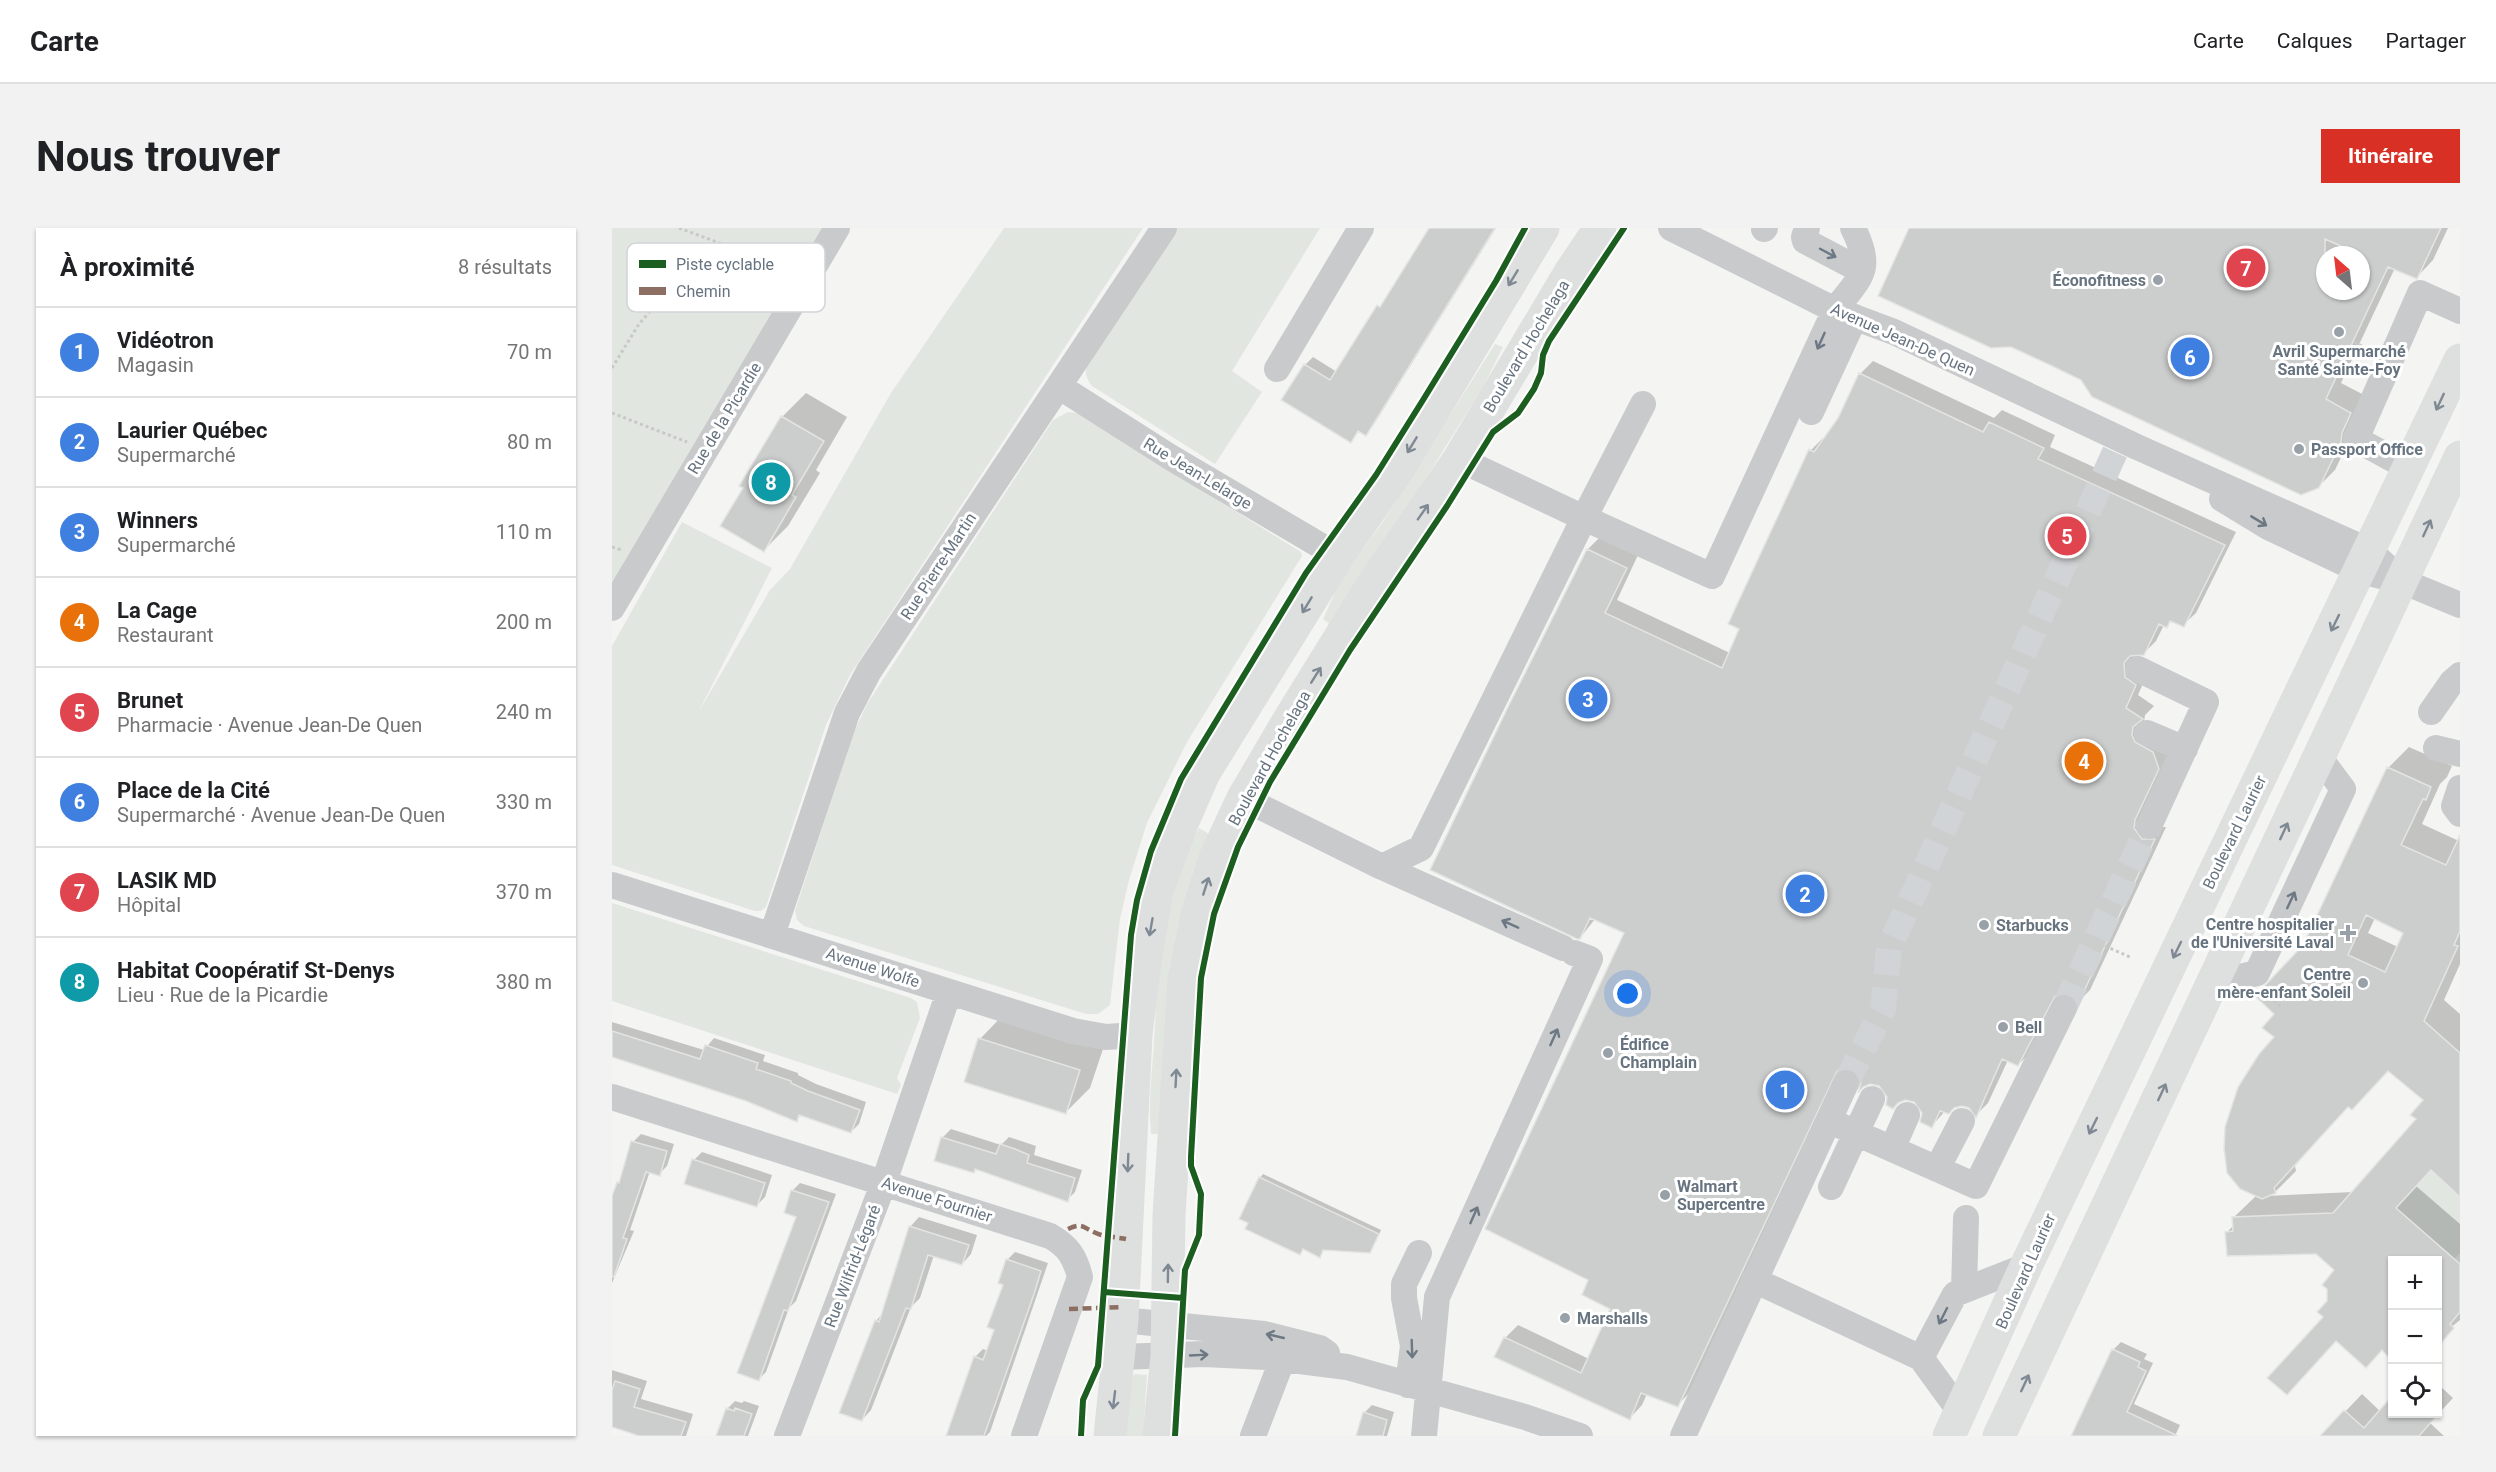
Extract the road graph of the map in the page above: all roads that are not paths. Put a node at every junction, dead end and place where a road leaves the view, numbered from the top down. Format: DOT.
graph roads {
  1 [pos="837,228"];
  2 [pos="1164,228"];
  3 [pos="1361,228"];
  4 [pos="1543,228"];
  5 [pos="1600,228"];
  6 [pos="1671,228"];
  7 [pos="1807,228"];
  8 [pos="1853,228"];
  9 [pos="825,249"];
  10 [pos="1862,271"];
  11 [pos="2460,311"];
  12 [pos="788,312"];
  13 [pos="1845,314"];
  14 [pos="2460,360"];
  15 [pos="1277,369"];
  16 [pos="1060,387"];
  17 [pos="1643,404"];
  18 [pos="1811,412"];
  19 [pos="2460,457"];
  20 [pos="1459,459"];
  21 [pos="2409,468"];
  22 [pos="1584,518"];
  23 [pos="1338,555"];
  24 [pos="2365,561"];
  25 [pos="2402,581"];
  26 [pos="2460,603"];
  27 [pos="612,608"];
  28 [pos="2138,669"];
  29 [pos="2457,681"];
  30 [pos="2431,712"];
  31 [pos="2147,733"];
  32 [pos="2185,749"];
  33 [pos="1204,773"];
  34 [pos="2460,789"];
  35 [pos="1243,798"];
  36 [pos="2460,814"];
  37 [pos="2149,826"];
  38 [pos="1382,867"];
  39 [pos="612,885"];
  40 [pos="772,935"];
  41 [pos="949,992"];
  42 [pos="2064,1008"];
  43 [pos="1136,1035"];
  44 [pos="1846,1083"];
  45 [pos="612,1097"];
  46 [pos="1872,1099"];
  47 [pos="1907,1115"];
  48 [pos="1828,1120"];
  49 [pos="1962,1121"];
  50 [pos="1856,1133"];
  51 [pos="1892,1149"];
  52 [pos="1937,1169"];
  53 [pos="884,1182"];
  54 [pos="1831,1186"];
  55 [pos="1966,1218"];
  56 [pos="1443,1236"];
  57 [pos="1419,1253"];
  58 [pos="2026,1266"];
  59 [pos="1754,1280"];
  60 [pos="1964,1290"];
  61 [pos="1122,1320"];
  62 [pos="1167,1323"];
  63 [pos="1433,1329"];
  64 [pos="1167,1356"];
  65 [pos="1119,1357"];
  66 [pos="1283,1358"];
  67 [pos="1921,1358"];
  68 [pos="1347,1367"];
  69 [pos="1418,1388"];
  70 [pos="1955,1424"];
  71 [pos="787,1436"];
  72 [pos="1024,1436"];
  73 [pos="1110,1436"];
  74 [pos="1159,1436"];
  75 [pos="1253,1436"];
  76 [pos="1424,1436"];
  77 [pos="1580,1436"];
  78 [pos="1683,1436"];
  79 [pos="2000,1436"];
  1 -- 9 [label="street, Rue de la Picardie"];
  2 -- 16 [label="street, Rue Pierre-Martin"];
  3 -- 15 [label="street"];
  4 -- 23 [label="main road, one-way"];
  5 -- 20 [label="main road, Boulevard Hochelaga"];
  6 -- 13 [label="street, Avenue Jean-De Quen"];
  7 -- 10 [label="street, one-way"];
  8 -- 10 [label="street"];
  10 -- 13 [label="street"];
  11 -- 21 [label="street"];
  12 -- 27 [label="street, Rue de la Picardie"];
  13 -- 18 [label="street"];
  13 -- 22 [label="street, one-way"];
  13 -- 24 [label="street, Avenue Jean-De Quen"];
  14 -- 21 [label="main road, Boulevard Laurier, one-way"];
  16 -- 23 [label="street, Rue Jean-Lelarge"];
  16 -- 40 [label="street, Rue Pierre-Martin"];
  17 -- 22 [label="street"];
  25 -- 19 [label="main road, one-way"];
  20 -- 22 [label="street"];
  35 -- 20 [label="main road, Boulevard Hochelaga, one-way"];
  21 -- 24 [label="main road, Boulevard Laurier"];
  22 -- 38 [label="street"];
  23 -- 33 [label="main road, one-way"];
  24 -- 25 [label="street, Avenue Jean-De Quen"];
  24 -- 58 [label="main road, Boulevard Laurier, one-way"];
  25 -- 26 [label="street, Avenue Jean-De Quen"];
  79 -- 25 [label="main road, one-way"];
  28 -- 32 [label="street"];
  29 -- 30 [label="street"];
  31 -- 32 [label="street"];
  32 -- 37 [label="street"];
  33 -- 35 [label="main road"];
  33 -- 43 [label="main road, one-way"];
  34 -- 36 [label="street"];
  35 -- 38 [label="street"];
  62 -- 35 [label="main road, Boulevard Hochelaga, one-way"];
  63 -- 38 [label="street, one-way"];
  39 -- 40 [label="street, Avenue Wolfe"];
  40 -- 41 [label="street, Avenue Wolfe"];
  41 -- 43 [label="street, Avenue Wolfe"];
  41 -- 53 [label="street, Rue Wilfrid-Légaré"];
  42 -- 52 [label="street"];
  43 -- 61 [label="main road, one-way"];
  44 -- 48 [label="street"];
  45 -- 53 [label="street, Avenue Fournier"];
  46 -- 50 [label="street"];
  47 -- 51 [label="street"];
  48 -- 50 [label="street"];
  48 -- 59 [label="street"];
  49 -- 52 [label="street"];
  50 -- 51 [label="street"];
  50 -- 54 [label="street"];
  51 -- 52 [label="street"];
  53 -- 71 [label="street, Rue Wilfrid-Légaré"];
  53 -- 72 [label="street, Avenue Fournier"];
  55 -- 60 [label="street"];
  56 -- 63 [label="street"];
  57 -- 69 [label="street, one-way"];
  58 -- 60 [label="street"];
  58 -- 70 [label="main road, Boulevard Laurier"];
  59 -- 67 [label="street"];
  59 -- 78 [label="street"];
  60 -- 67 [label="street, one-way"];
  61 -- 62 [label="street"];
  61 -- 65 [label="main road"];
  62 -- 64 [label="main road, Boulevard Hochelaga"];
  68 -- 62 [label="street, one-way"];
  63 -- 69 [label="street"];
  64 -- 65 [label="street"];
  64 -- 66 [label="street, one-way"];
  64 -- 74 [label="main road, Boulevard Hochelaga"];
  65 -- 73 [label="main road, one-way"];
  66 -- 68 [label="street"];
  66 -- 75 [label="street"];
  67 -- 70 [label="street"];
  68 -- 69 [label="street"];
  69 -- 76 [label="street"];
  69 -- 77 [label="street"];
}
